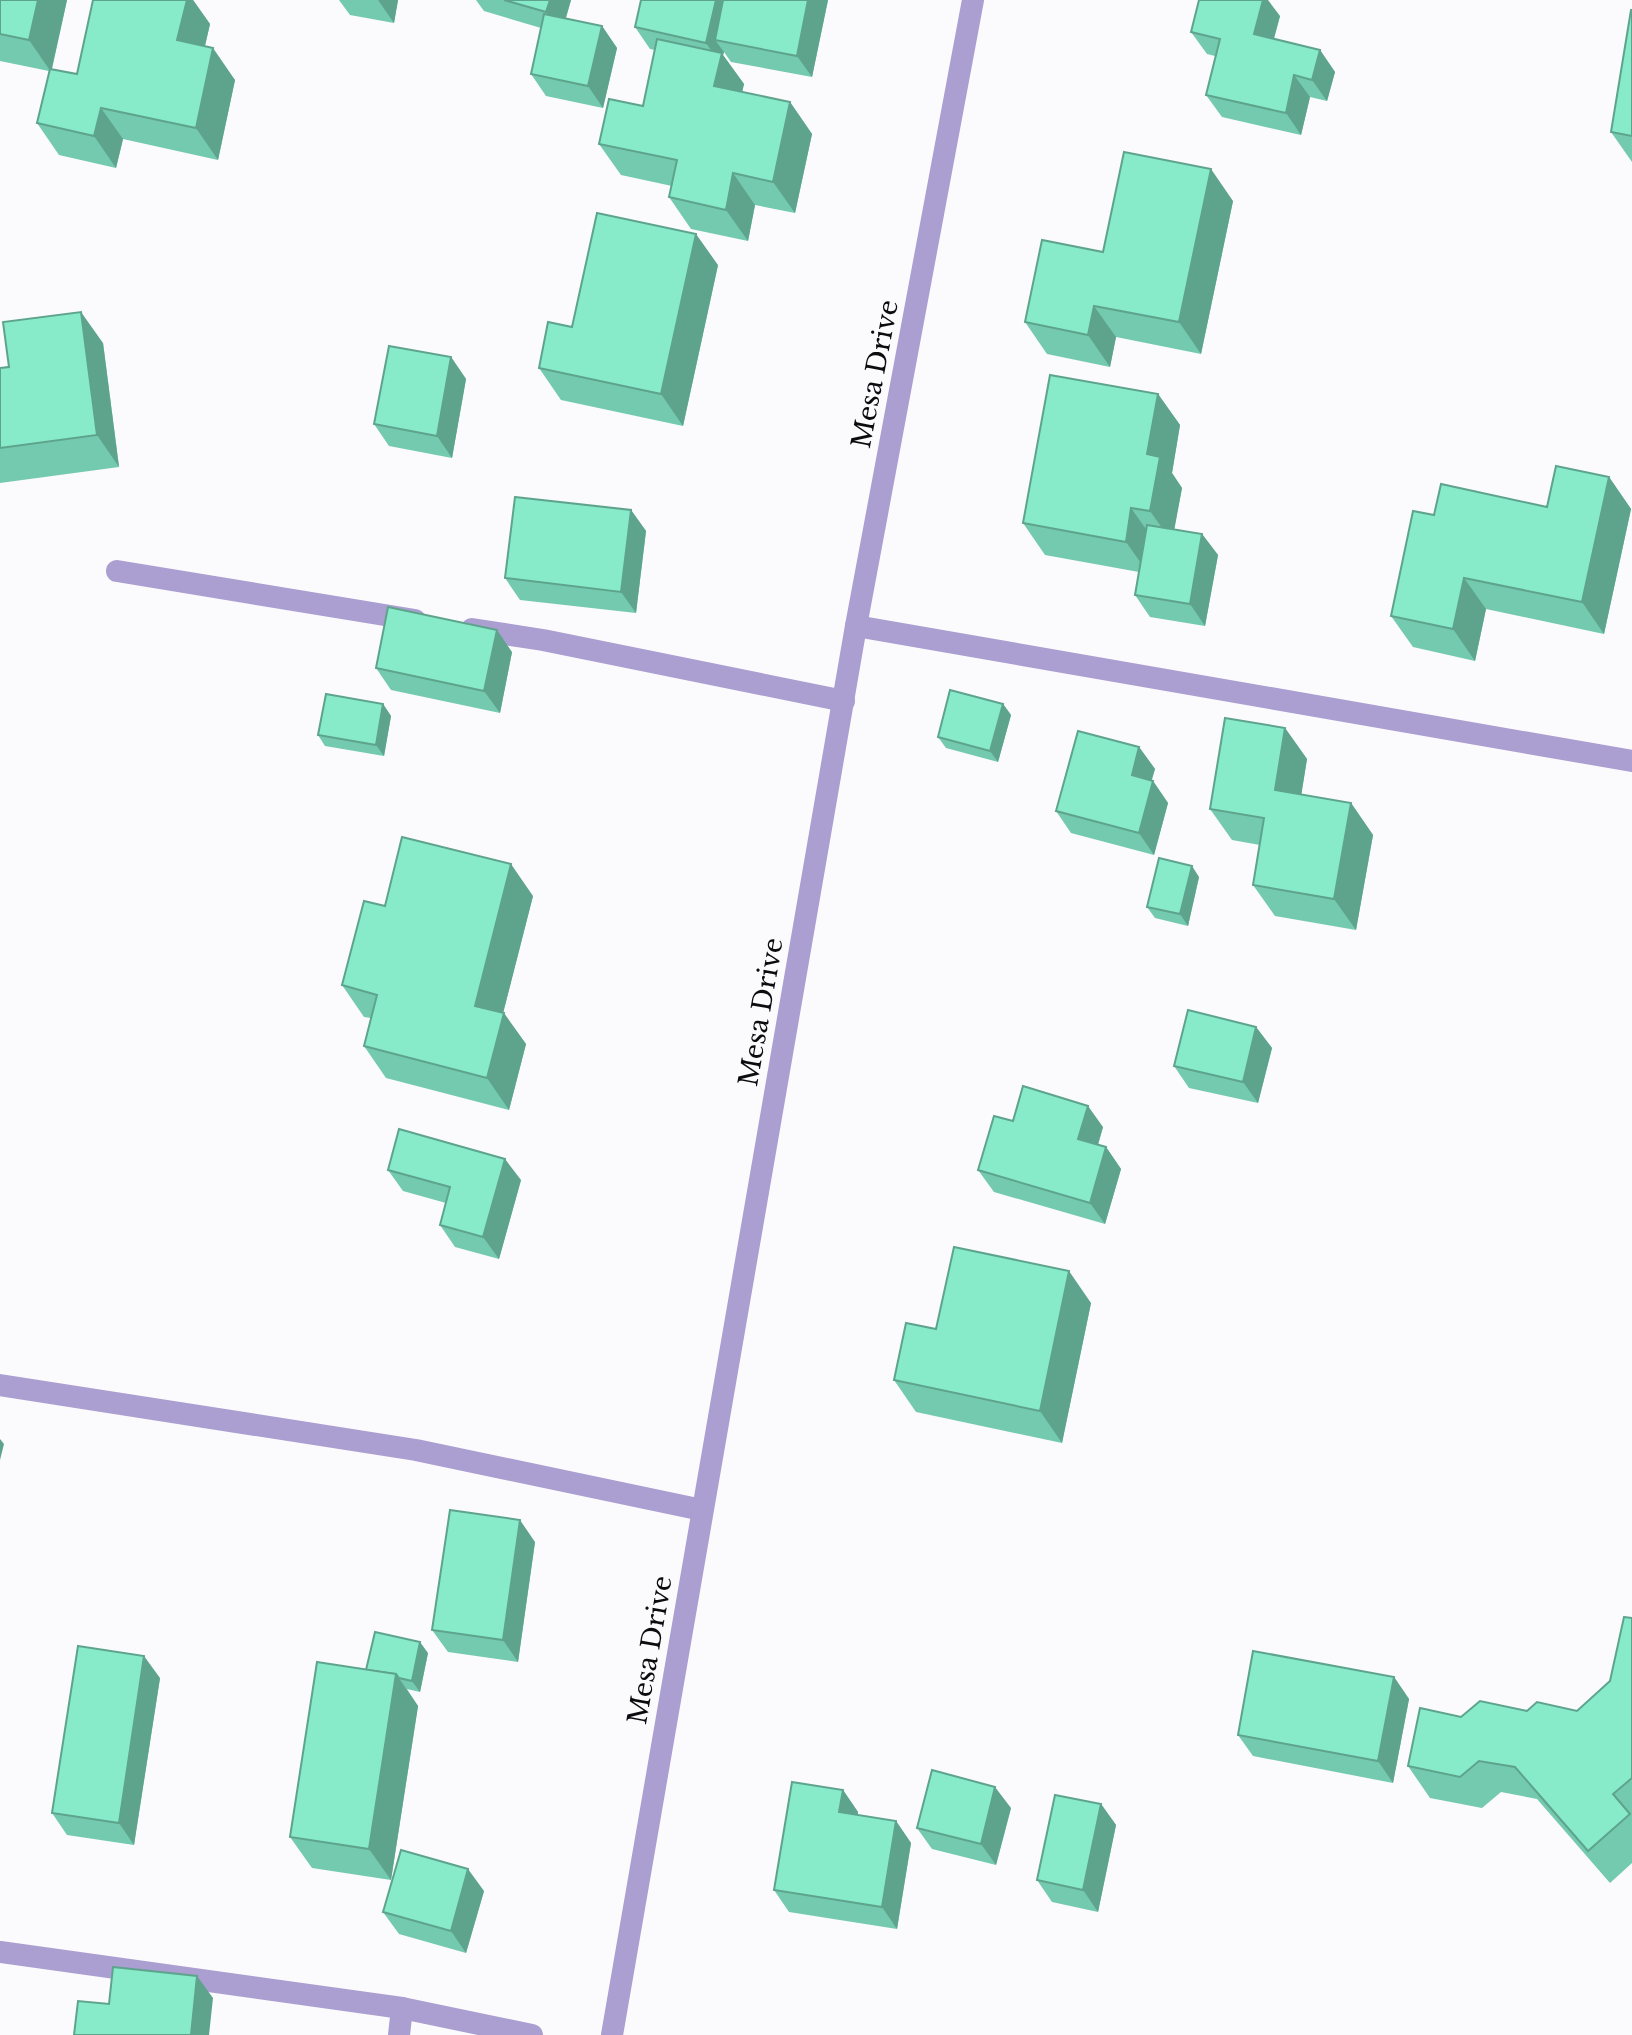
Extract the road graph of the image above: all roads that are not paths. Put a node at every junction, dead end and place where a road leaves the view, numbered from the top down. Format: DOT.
graph roads {
  1 [pos="973,0"];
  2 [pos="117,571"];
  3 [pos="856,626"];
  4 [pos="844,701"];
  5 [pos="1632,761"];
  6 [pos="0,1385"];
  7 [pos="702,1510"];
  8 [pos="0,1952"];
  9 [pos="402,2008"];
  10 [pos="399,2035"];
  11 [pos="532,2035"];
  12 [pos="612,2035"];
  1 -- 3 [label="street, Mesa Drive"];
  2 -- 4 [label="street"];
  3 -- 4 [label="street, Mesa Drive"];
  3 -- 5 [label="street"];
  4 -- 7 [label="street, Mesa Drive"];
  6 -- 7 [label="street"];
  7 -- 12 [label="street, Mesa Drive"];
  8 -- 9 [label="street"];
  9 -- 10 [label="street"];
  9 -- 11 [label="street"];
}
